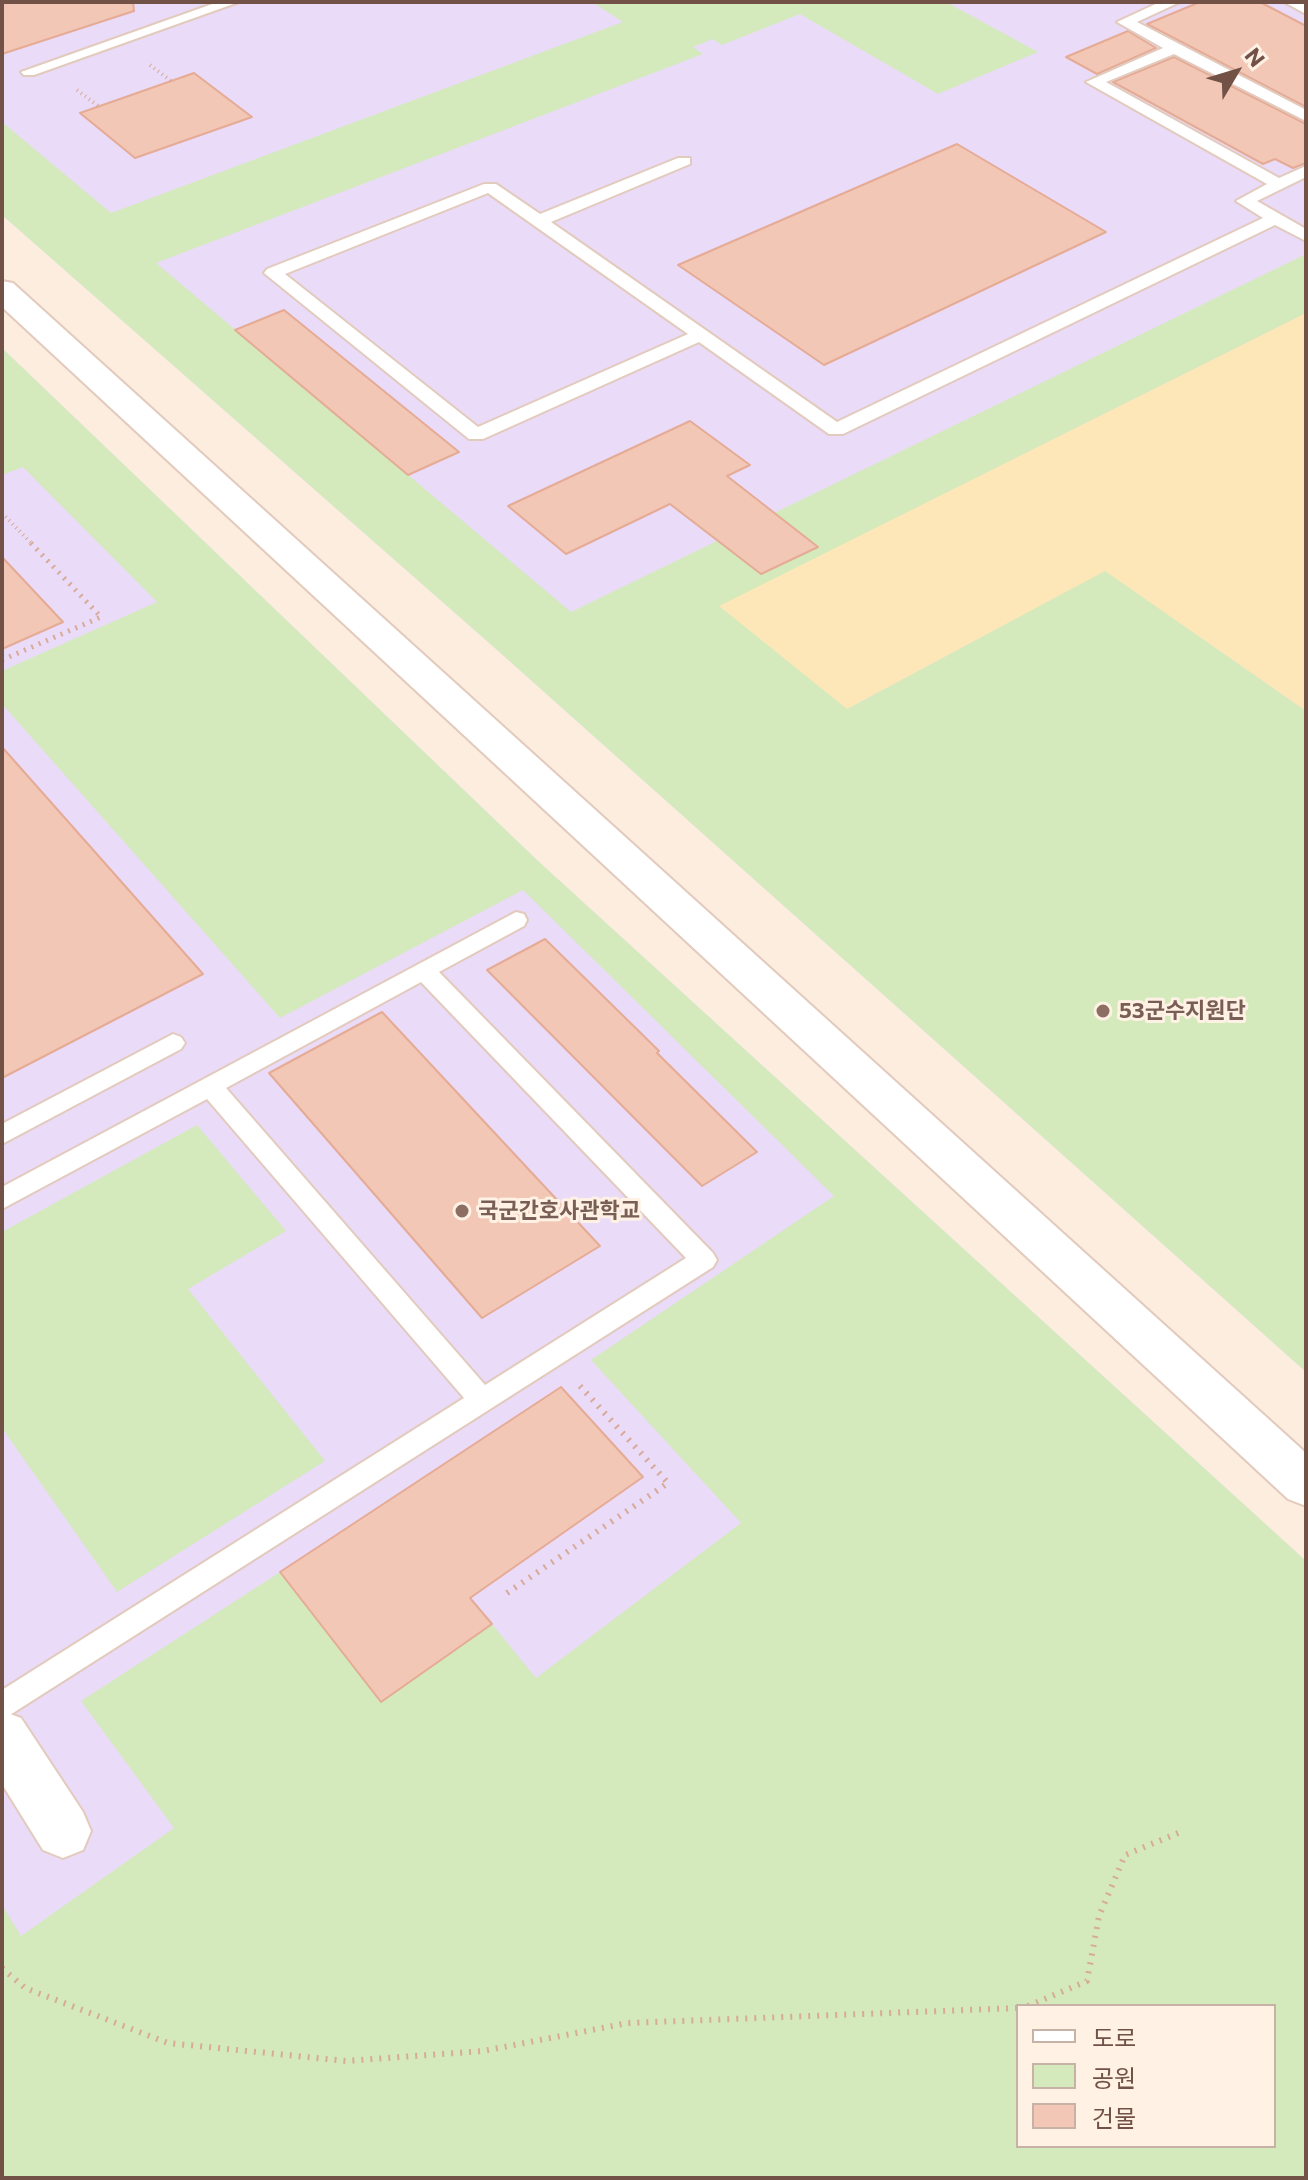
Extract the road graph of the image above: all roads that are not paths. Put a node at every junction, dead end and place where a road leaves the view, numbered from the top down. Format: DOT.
graph roads {
  1 [pos="232,2"];
  2 [pos="1173,2"];
  3 [pos="1291,2"];
  4 [pos="1306,10"];
  5 [pos="1175,48"];
  6 [pos="29,72"];
  7 [pos="1306,116"];
  8 [pos="684,161"];
  9 [pos="1306,171"];
  10 [pos="1279,184"];
  11 [pos="1275,219"];
  12 [pos="539,221"];
  13 [pos="1306,236"];
  14 [pos="2,290"];
  15 [pos="700,335"];
  16 [pos="516,920"];
  17 [pos="423,970"];
  18 [pos="173,1043"];
  19 [pos="210,1086"];
  20 [pos="2,1135"];
  21 [pos="2,1199"];
  22 [pos="482,1400"];
  23 [pos="1306,1484"];
  24 [pos="2,1706"];
  25 [pos="2,1736"];
  26 [pos="63,1831"];
  1 -- 6 [label="lane"];
  2 -- 5 [label="lane"];
  3 -- 4 [label="lane"];
  5 -- 7 [label="lane"];
  5 -- 10 [label="lane"];
  8 -- 12 [label="lane"];
  9 -- 10 [label="lane"];
  10 -- 11 [label="lane"];
  11 -- 13 [label="lane"];
  11 -- 15 [label="lane"];
  12 -- 15 [label="lane"];
  12 -- 15 [label="lane"];
  14 -- 23 [label="street"];
  16 -- 17 [label="lane"];
  17 -- 19 [label="lane"];
  17 -- 22 [label="lane"];
  18 -- 20 [label="lane"];
  19 -- 21 [label="lane"];
  19 -- 22 [label="lane"];
  22 -- 24 [label="lane"];
  25 -- 26 [label="street"];
}
